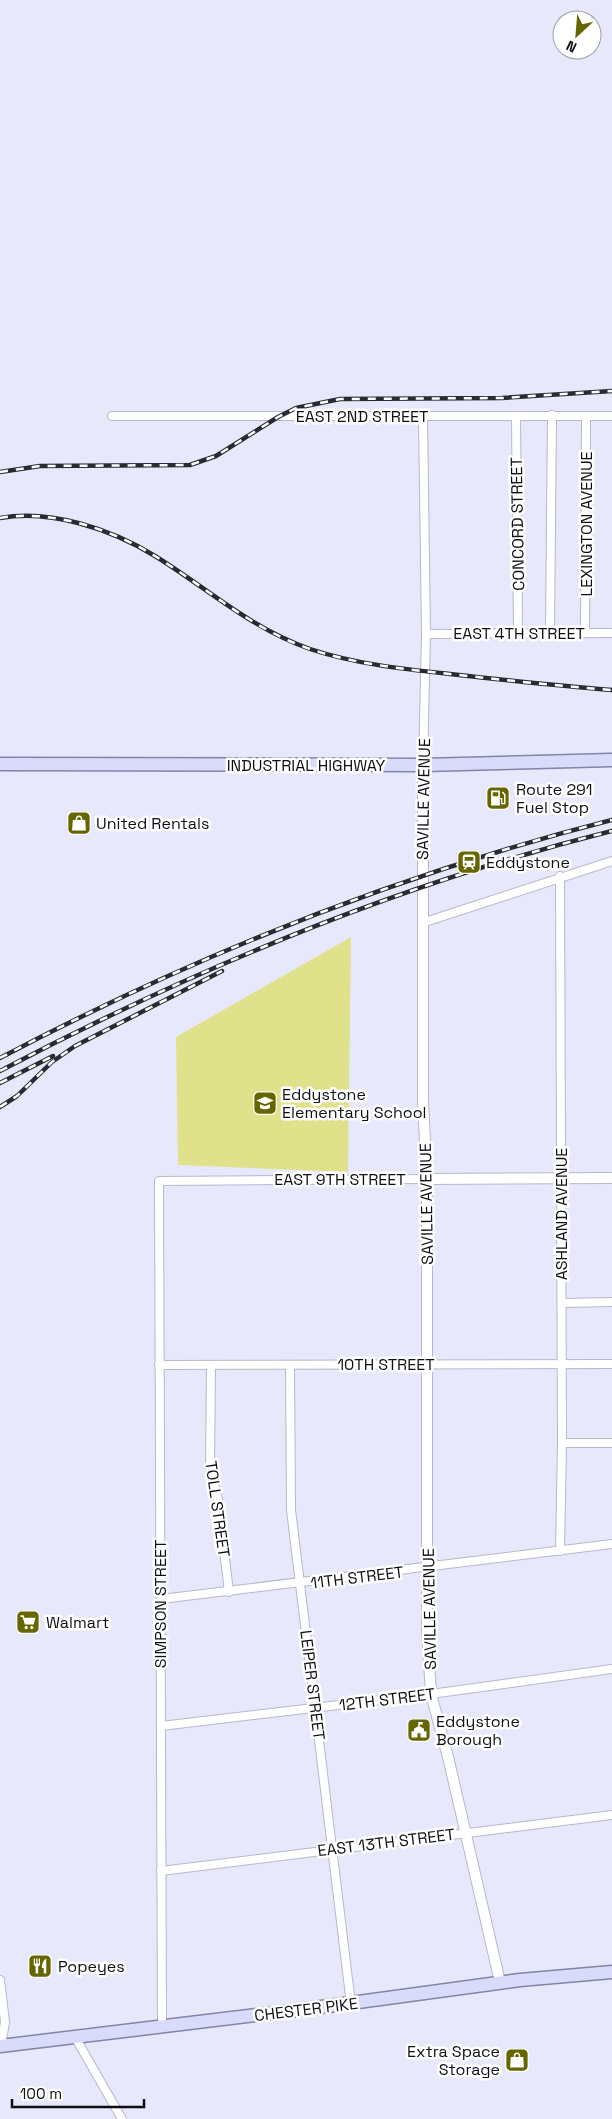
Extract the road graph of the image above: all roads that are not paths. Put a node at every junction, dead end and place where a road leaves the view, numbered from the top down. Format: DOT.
graph roads {
  1 [pos="552,415"];
  2 [pos="112,416"];
  3 [pos="423,416"];
  4 [pos="516,416"];
  5 [pos="586,416"];
  6 [pos="612,416"];
  7 [pos="518,632"];
  8 [pos="550,632"];
  9 [pos="585,632"];
  10 [pos="612,633"];
  11 [pos="426,634"];
  12 [pos="612,760"];
  13 [pos="0,764"];
  14 [pos="423,764"];
  15 [pos="612,860"];
  16 [pos="560,876"];
  17 [pos="422,923"];
  18 [pos="612,1178"];
  19 [pos="426,1179"];
  20 [pos="560,1179"];
  21 [pos="159,1181"];
  22 [pos="612,1302"];
  23 [pos="562,1303"];
  24 [pos="427,1364"];
  25 [pos="561,1364"];
  26 [pos="612,1364"];
  27 [pos="159,1365"];
  28 [pos="211,1365"];
  29 [pos="290,1365"];
  30 [pos="562,1443"];
  31 [pos="612,1443"];
  32 [pos="612,1544"];
  33 [pos="560,1551"];
  34 [pos="428,1568"];
  35 [pos="300,1584"];
  36 [pos="229,1592"];
  37 [pos="161,1599"];
  38 [pos="612,1669"];
  39 [pos="430,1694"];
  40 [pos="315,1708"];
  41 [pos="161,1726"];
  42 [pos="612,1816"];
  43 [pos="464,1832"];
  44 [pos="332,1849"];
  45 [pos="161,1871"];
  46 [pos="612,1972"];
  47 [pos="0,1980"];
  48 [pos="500,1982"];
  49 [pos="351,2004"];
  50 [pos="162,2027"];
  51 [pos="75,2037"];
  52 [pos="0,2045"];
  53 [pos="122,2119"];
  1 -- 4 [label="street, EAST 2ND STREET"];
  1 -- 5 [label="street, EAST 2ND STREET"];
  1 -- 8 [label="street"];
  2 -- 3 [label="street, EAST 2ND STREET"];
  3 -- 4 [label="street, EAST 2ND STREET"];
  3 -- 11 [label="street, SAVILLE AVENUE"];
  4 -- 7 [label="street, CONCORD STREET"];
  5 -- 6 [label="street, EAST 2ND STREET"];
  5 -- 9 [label="street, LEXINGTON AVENUE"];
  7 -- 8 [label="street, EAST 4TH STREET"];
  7 -- 11 [label="street, EAST 4TH STREET"];
  8 -- 9 [label="street, EAST 4TH STREET"];
  9 -- 10 [label="street, EAST 4TH STREET"];
  11 -- 14 [label="street, SAVILLE AVENUE"];
  12 -- 14 [label="main road, INDUSTRIAL HIGHWAY"];
  13 -- 14 [label="main road, INDUSTRIAL HIGHWAY"];
  14 -- 17 [label="street, SAVILLE AVENUE"];
  15 -- 16 [label="street"];
  16 -- 17 [label="street"];
  16 -- 20 [label="street, ASHLAND AVENUE"];
  17 -- 19 [label="street, SAVILLE AVENUE"];
  18 -- 20 [label="street, EAST 9TH STREET"];
  19 -- 20 [label="street, EAST 9TH STREET"];
  19 -- 21 [label="street, EAST 9TH STREET"];
  19 -- 24 [label="street, SAVILLE AVENUE"];
  20 -- 23 [label="street, ASHLAND AVENUE"];
  21 -- 27 [label="street, SIMPSON STREET"];
  22 -- 23 [label="street"];
  23 -- 25 [label="street, ASHLAND AVENUE"];
  24 -- 25 [label="street, 10TH STREET"];
  24 -- 29 [label="street, 10TH STREET"];
  24 -- 34 [label="street, SAVILLE AVENUE"];
  25 -- 26 [label="street, 10TH STREET"];
  25 -- 30 [label="street, ASHLAND AVENUE"];
  27 -- 28 [label="street, 10TH STREET"];
  27 -- 37 [label="street, SIMPSON STREET"];
  28 -- 29 [label="street, 10TH STREET"];
  28 -- 36 [label="street, TOLL STREET"];
  29 -- 35 [label="street, LEIPER STREET"];
  30 -- 31 [label="street"];
  30 -- 33 [label="street, ASHLAND AVENUE"];
  32 -- 33 [label="street, 11TH STREET"];
  33 -- 34 [label="street, 11TH STREET"];
  34 -- 35 [label="street, 11TH STREET"];
  34 -- 39 [label="street, SAVILLE AVENUE"];
  35 -- 36 [label="street, 11TH STREET"];
  35 -- 40 [label="street, LEIPER STREET"];
  36 -- 37 [label="street, 11TH STREET"];
  37 -- 41 [label="street, SIMPSON STREET"];
  38 -- 39 [label="street, 12TH STREET"];
  39 -- 40 [label="street, 12TH STREET"];
  39 -- 43 [label="street, SAVILLE AVENUE"];
  40 -- 41 [label="street, 12TH STREET"];
  40 -- 44 [label="street, LEIPER STREET"];
  41 -- 45 [label="street, SIMPSON STREET"];
  42 -- 43 [label="street, EAST 13TH STREET"];
  43 -- 44 [label="street, EAST 13TH STREET"];
  43 -- 48 [label="street, SAVILLE AVENUE"];
  44 -- 45 [label="street, EAST 13TH STREET"];
  44 -- 49 [label="street, LEIPER STREET"];
  45 -- 50 [label="street, SIMPSON STREET"];
  46 -- 48 [label="main road, CHESTER PIKE"];
  47 -- 52 [label="street"];
  48 -- 49 [label="main road, CHESTER PIKE"];
  49 -- 50 [label="main road, CHESTER PIKE"];
  50 -- 51 [label="main road, CHESTER PIKE"];
  51 -- 52 [label="main road, CHESTER PIKE"];
  51 -- 53 [label="street"];
}
